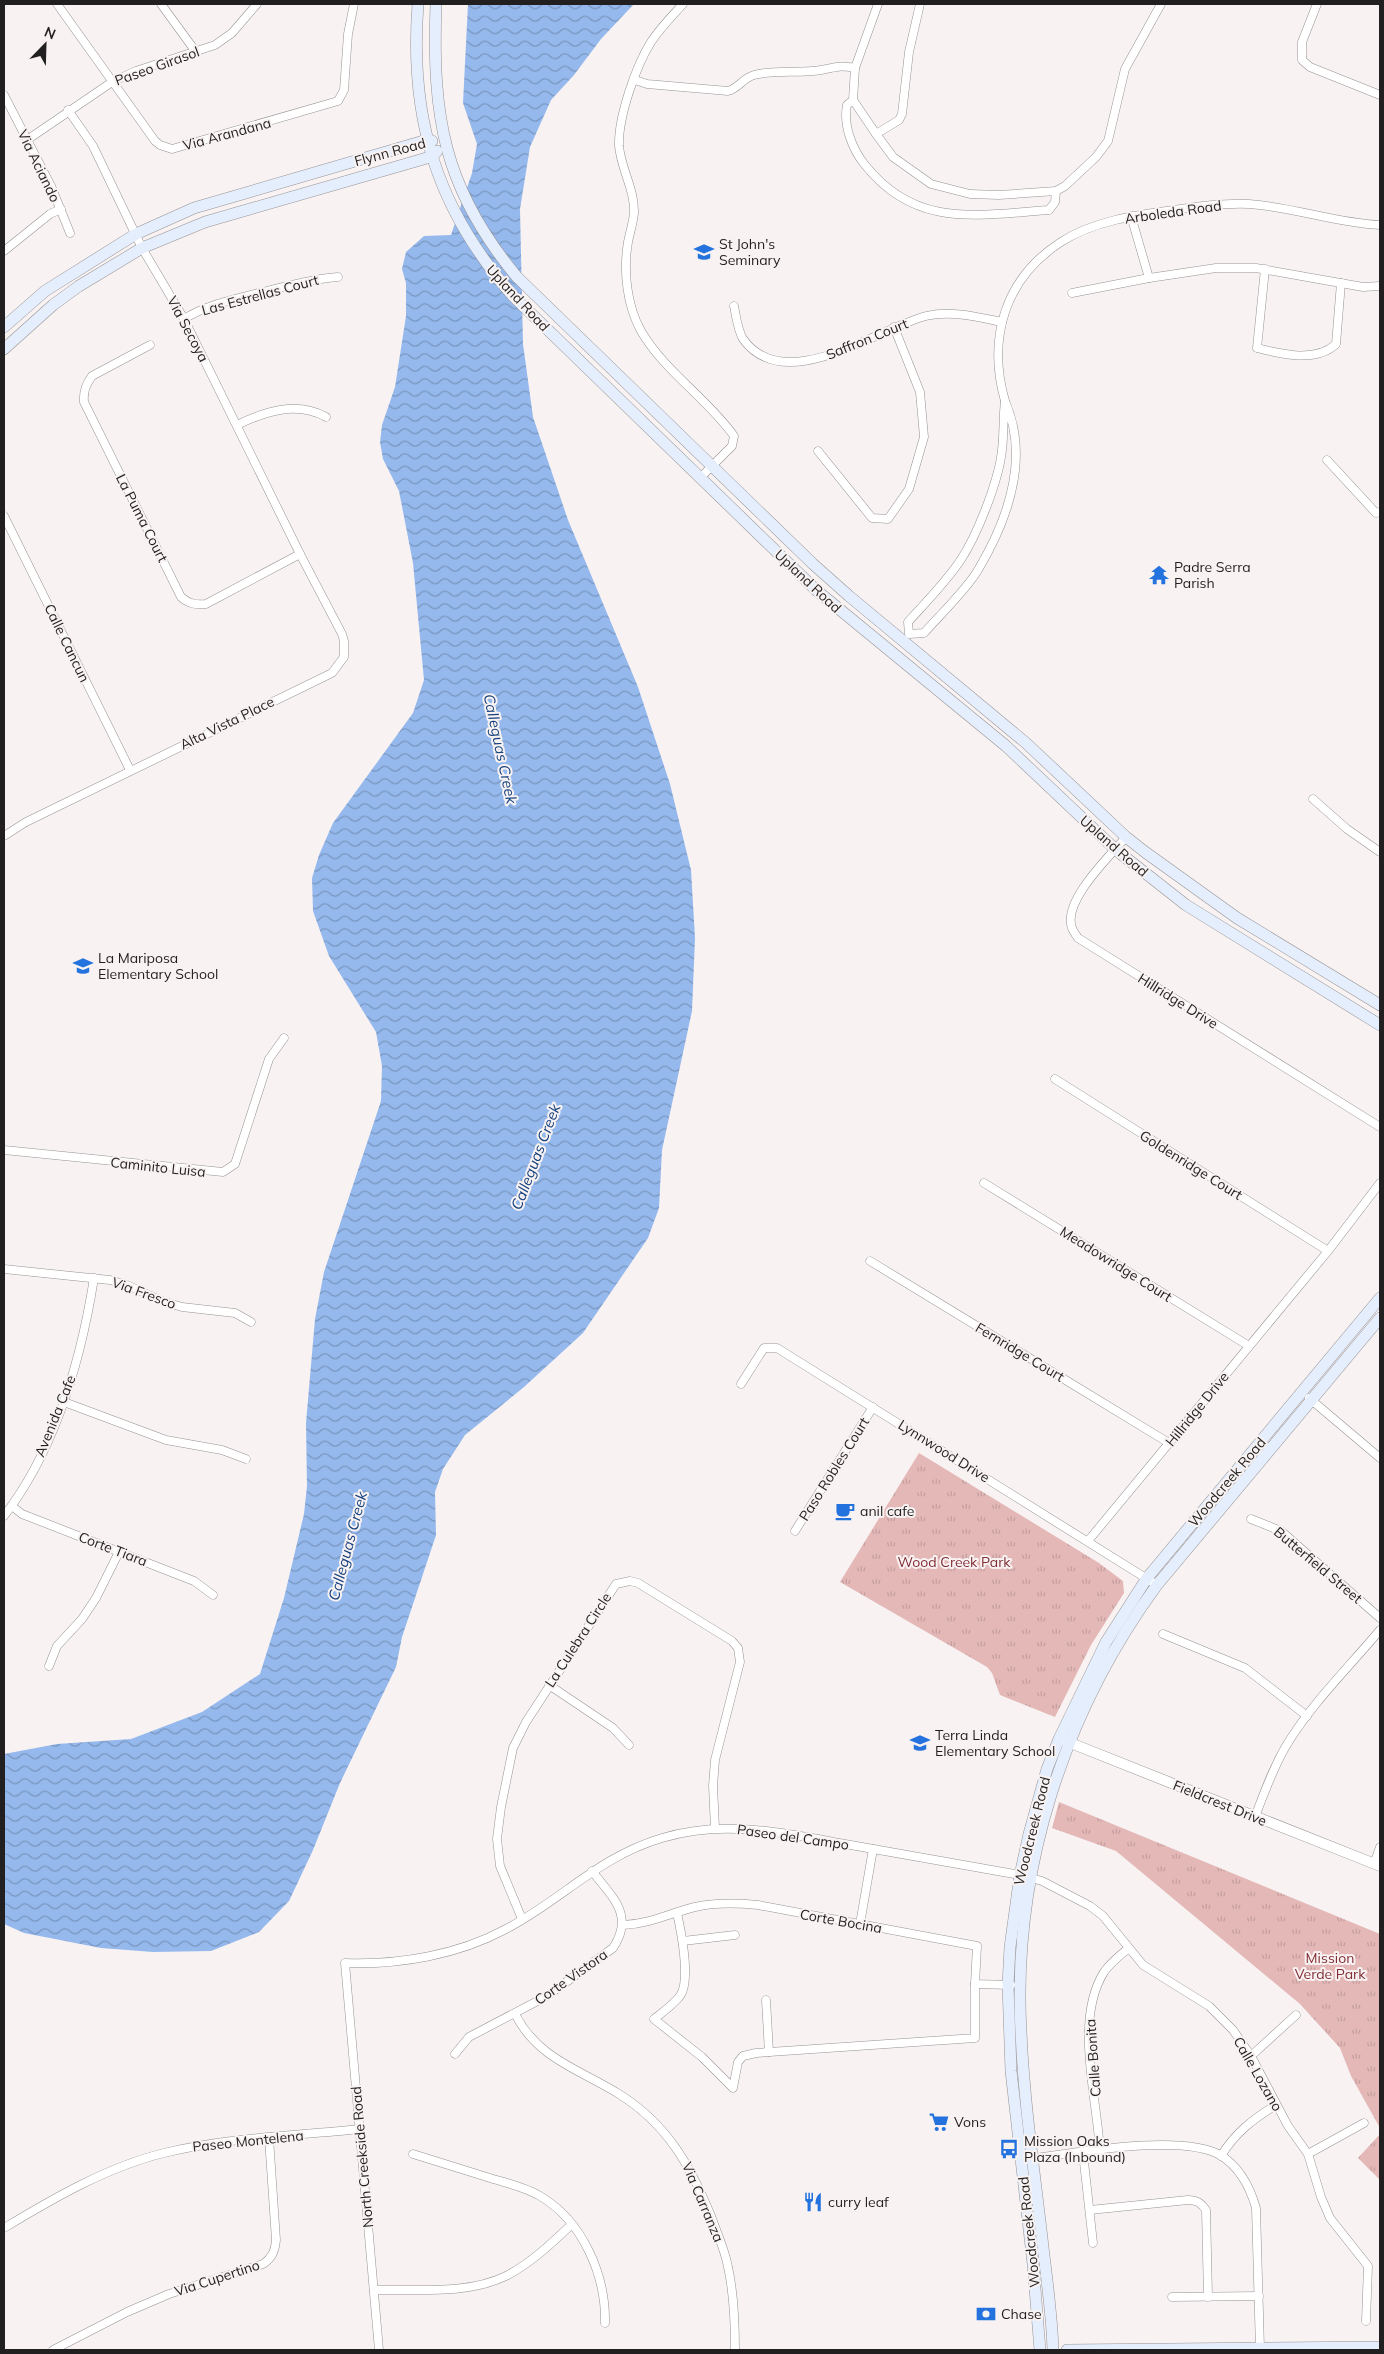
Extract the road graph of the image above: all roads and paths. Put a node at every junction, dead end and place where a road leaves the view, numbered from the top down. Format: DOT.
graph roads {
  1 [pos="57,4"];
  2 [pos="161,4"];
  3 [pos="257,4"];
  4 [pos="354,4"];
  5 [pos="418,4"];
  6 [pos="436,4"];
  7 [pos="683,4"];
  8 [pos="878,4"];
  9 [pos="920,4"];
  10 [pos="1161,4"];
  11 [pos="1317,4"];
  12 [pos="196,52"];
  13 [pos="856,68"];
  14 [pos="635,80"];
  15 [pos="112,82"];
  16 [pos="4,95"];
  17 [pos="1380,95"];
  18 [pos="853,100"];
  19 [pos="68,110"];
  20 [pos="876,134"];
  21 [pos="27,140"];
  22 [pos="427,140"];
  23 [pos="444,142"];
  24 [pos="433,156"];
  25 [pos="1056,191"];
  26 [pos="61,209"];
  27 [pos="1131,216"];
  28 [pos="1380,225"];
  29 [pos="70,233"];
  30 [pos="136,234"];
  31 [pos="142,248"];
  32 [pos="4,251"];
  33 [pos="1265,270"];
  34 [pos="338,277"];
  35 [pos="1149,278"];
  36 [pos="1341,283"];
  37 [pos="1380,286"];
  38 [pos="1072,293"];
  39 [pos="734,306"];
  40 [pos="184,319"];
  41 [pos="1002,322"];
  42 [pos="4,327"];
  43 [pos="894,327"];
  44 [pos="150,345"];
  45 [pos="4,349"];
  46 [pos="1005,401"];
  47 [pos="326,417"];
  48 [pos="237,425"];
  49 [pos="818,451"];
  50 [pos="1327,460"];
  51 [pos="712,467"];
  52 [pos="700,478"];
  53 [pos="1380,512"];
  54 [pos="4,516"];
  55 [pos="300,554"];
  56 [pos="130,770"];
  57 [pos="1313,799"];
  58 [pos="4,836"];
  59 [pos="1126,837"];
  60 [pos="1116,850"];
  61 [pos="1380,852"];
  62 [pos="1380,1005"];
  63 [pos="1380,1025"];
  64 [pos="284,1038"];
  65 [pos="1055,1079"];
  66 [pos="1380,1127"];
  67 [pos="4,1150"];
  68 [pos="984,1183"];
  69 [pos="1380,1183"];
  70 [pos="1328,1251"];
  71 [pos="870,1261"];
  72 [pos="4,1269"];
  73 [pos="94,1278"];
  74 [pos="1380,1298"];
  75 [pos="1380,1318"];
  76 [pos="251,1322"];
  77 [pos="1249,1346"];
  78 [pos="740,1384"];
  79 [pos="1303,1392"];
  80 [pos="1312,1400"];
  81 [pos="64,1402"];
  82 [pos="873,1407"];
  83 [pos="1169,1443"];
  84 [pos="1380,1458"];
  85 [pos="246,1459"];
  86 [pos="12,1506"];
  87 [pos="4,1516"];
  88 [pos="1251,1518"];
  89 [pos="795,1531"];
  90 [pos="1088,1541"];
  91 [pos="119,1552"];
  92 [pos="1152,1582"];
  93 [pos="213,1595"];
  94 [pos="1380,1618"];
  95 [pos="1380,1630"];
  96 [pos="1163,1634"];
  97 [pos="49,1666"];
  98 [pos="549,1685"];
  99 [pos="1307,1716"];
  100 [pos="1064,1741"];
  101 [pos="629,1745"];
  102 [pos="1255,1817"];
  103 [pos="715,1828"];
  104 [pos="1380,1847"];
  105 [pos="873,1849"];
  106 [pos="1377,1865"];
  107 [pos="592,1871"];
  108 [pos="1025,1876"];
  109 [pos="677,1912"];
  110 [pos="522,1920"];
  111 [pos="860,1924"];
  112 [pos="623,1925"];
  113 [pos="735,1935"];
  114 [pos="683,1941"];
  115 [pos="1129,1948"];
  116 [pos="345,1963"];
  117 [pos="974,1984"];
  118 [pos="1014,1985"];
  119 [pos="766,2000"];
  120 [pos="515,2014"];
  121 [pos="1296,2015"];
  122 [pos="768,2052"];
  123 [pos="454,2054"];
  124 [pos="1251,2056"];
  125 [pos="1276,2105"];
  126 [pos="1364,2123"];
  127 [pos="360,2129"];
  128 [pos="269,2138"];
  129 [pos="1100,2151"];
  130 [pos="1083,2153"];
  131 [pos="413,2154"];
  132 [pos="1308,2154"];
  133 [pos="1221,2156"];
  134 [pos="1027,2159"];
  135 [pos="1090,2210"];
  136 [pos="572,2224"];
  137 [pos="4,2228"];
  138 [pos="1093,2243"];
  139 [pos="374,2290"];
  140 [pos="1259,2296"];
  141 [pos="1208,2297"];
  142 [pos="1172,2298"];
  143 [pos="1366,2321"];
  144 [pos="605,2323"];
  145 [pos="1380,2347"];
  146 [pos="1260,2349"];
  147 [pos="54,2350"];
  148 [pos="379,2350"];
  149 [pos="735,2350"];
  150 [pos="1040,2350"];
  151 [pos="1052,2350"];
  152 [pos="1067,2350"];
  1 -- 15 [label="street, Via Arandana"];
  2 -- 12 [label="street"];
  3 -- 12 [label="street, Paseo Girasol"];
  4 -- 15 [label="street, Via Arandana"];
  5 -- 22 [label="main road, Upland Road"];
  6 -- 23 [label="main road, Upland Road"];
  7 -- 14 [label="street"];
  8 -- 13 [label="street"];
  9 -- 20 [label="street"];
  10 -- 25 [label="street"];
  11 -- 17 [label="street"];
  12 -- 15 [label="street, Paseo Girasol"];
  13 -- 14 [label="street"];
  13 -- 18 [label="street"];
  14 -- 51 [label="street"];
  15 -- 19 [label="street, Paseo Girasol"];
  16 -- 21 [label="street, Via Aciando"];
  18 -- 20 [label="street"];
  18 -- 25 [label="street"];
  19 -- 21 [label="street, Paseo Girasol"];
  19 -- 30 [label="street, Via Secoya"];
  20 -- 25 [label="street"];
  21 -- 26 [label="street, Via Aciando"];
  22 -- 23 [label="main road, Flynn Road"];
  22 -- 24 [label="main road, Upland Road"];
  22 -- 30 [label="main road, Flynn Road"];
  23 -- 24 [label="main road, Flynn Road"];
  23 -- 51 [label="main road, Upland Road"];
  24 -- 31 [label="main road, Flynn Road"];
  24 -- 52 [label="main road, Upland Road"];
  26 -- 29 [label="street, Via Aciando"];
  26 -- 32 [label="street, Via Aciando"];
  27 -- 28 [label="street, Arboleda Road"];
  27 -- 35 [label="street"];
  27 -- 41 [label="street, Arboleda Road"];
  30 -- 31 [label="street, Via Secoya"];
  30 -- 42 [label="main road, Flynn Road"];
  31 -- 40 [label="street, Via Secoya"];
  31 -- 45 [label="main road, Flynn Road"];
  33 -- 35 [label="street"];
  33 -- 36 [label="street"];
  33 -- 36 [label="street"];
  34 -- 40 [label="street, Las Estrellas Court"];
  35 -- 38 [label="street"];
  36 -- 37 [label="street"];
  39 -- 43 [label="street, Saffron Court"];
  40 -- 48 [label="street, Via Secoya"];
  41 -- 43 [label="street, Saffron Court"];
  41 -- 46 [label="street, Arboleda Road"];
  43 -- 49 [label="street"];
  44 -- 55 [label="street, La Puma Court"];
  46 -- 46 [label="street, Arboleda Road"];
  47 -- 48 [label="street"];
  48 -- 55 [label="street, Via Secoya"];
  50 -- 53 [label="street"];
  51 -- 52 [label="street"];
  51 -- 59 [label="main road, Upland Road"];
  52 -- 60 [label="main road, Upland Road"];
  54 -- 56 [label="street, Calle Cancun"];
  55 -- 56 [label="street, Alta Vista Place"];
  56 -- 58 [label="street, Alta Vista Place"];
  57 -- 61 [label="street"];
  59 -- 60 [label="street, Hillridge Drive"];
  59 -- 62 [label="main road, Upland Road"];
  60 -- 63 [label="main road, Upland Road"];
  60 -- 66 [label="street, Hillridge Drive"];
  64 -- 67 [label="street, Caminito Luisa"];
  65 -- 70 [label="street, Goldenridge Court"];
  68 -- 77 [label="street, Meadowridge Court"];
  69 -- 70 [label="street, Hillridge Drive"];
  70 -- 77 [label="street, Hillridge Drive"];
  71 -- 83 [label="street, Fernridge Court"];
  72 -- 73 [label="street, Via Fresco"];
  73 -- 76 [label="street, Via Fresco"];
  73 -- 81 [label="street, Avenida Cafe"];
  74 -- 79 [label="main road, Woodcreek Road"];
  75 -- 80 [label="main road, Woodcreek Road"];
  77 -- 83 [label="street, Hillridge Drive"];
  78 -- 82 [label="street, Lynnwood Drive"];
  79 -- 80 [label="street"];
  79 -- 92 [label="main road, Woodcreek Road"];
  80 -- 84 [label="street"];
  80 -- 92 [label="main road, Woodcreek Road"];
  81 -- 85 [label="street"];
  81 -- 86 [label="street, Avenida Cafe"];
  82 -- 89 [label="street, Paso Robles Court"];
  82 -- 90 [label="street, Lynnwood Drive"];
  83 -- 90 [label="street, Hillridge Drive"];
  86 -- 87 [label="street, Avenida Cafe"];
  86 -- 91 [label="street, Corte Tiara"];
  88 -- 94 [label="street, Butterfield Street"];
  90 -- 92 [label="street, Lynnwood Drive"];
  91 -- 93 [label="street, Corte Tiara"];
  91 -- 97 [label="street"];
  92 -- 100 [label="main road, Woodcreek Road"];
  95 -- 99 [label="street"];
  96 -- 99 [label="street"];
  98 -- 101 [label="street"];
  98 -- 103 [label="street, La Culebra Circle"];
  98 -- 110 [label="street, La Culebra Circle"];
  99 -- 102 [label="street"];
  100 -- 102 [label="street, Fieldcrest Drive"];
  100 -- 108 [label="main road, Woodcreek Road"];
  102 -- 106 [label="street, Fieldcrest Drive"];
  103 -- 105 [label="street, Paseo del Campo"];
  103 -- 107 [label="street, Paseo del Campo"];
  104 -- 106 [label="street"];
  105 -- 108 [label="street, Paseo del Campo"];
  105 -- 111 [label="street"];
  107 -- 110 [label="street, Paseo del Campo"];
  107 -- 112 [label="street"];
  108 -- 115 [label="street, Calle Lozano"];
  108 -- 118 [label="main road, Woodcreek Road"];
  109 -- 111 [label="street, Corte Bocina"];
  109 -- 112 [label="street, Corte Bocina"];
  109 -- 114 [label="street"];
  110 -- 116 [label="street, Paseo del Campo"];
  111 -- 117 [label="street, Corte Bocina"];
  112 -- 120 [label="street, Corte Vistora"];
  113 -- 114 [label="street"];
  114 -- 122 [label="street"];
  115 -- 124 [label="street, Calle Lozano"];
  115 -- 129 [label="street, Calle Bonita"];
  116 -- 127 [label="street, North Creekside Road"];
  117 -- 118 [label="street"];
  117 -- 122 [label="street"];
  118 -- 134 [label="main road, Woodcreek Road"];
  119 -- 122 [label="street"];
  120 -- 123 [label="street, Corte Vistora"];
  120 -- 149 [label="street, Via Carranza"];
  121 -- 124 [label="street"];
  124 -- 125 [label="street, Calle Lozano"];
  125 -- 132 [label="street, Calle Lozano"];
  125 -- 133 [label="street"];
  126 -- 132 [label="street"];
  127 -- 128 [label="street, Paseo Montelena"];
  127 -- 139 [label="street, North Creekside Road"];
  128 -- 137 [label="street, Paseo Montelena"];
  128 -- 147 [label="street, Via Cupertino"];
  129 -- 130 [label="street"];
  129 -- 133 [label="street"];
  130 -- 134 [label="street"];
  130 -- 135 [label="street"];
  131 -- 136 [label="street"];
  132 -- 143 [label="street, Calle Lozano"];
  133 -- 140 [label="street"];
  134 -- 150 [label="main road, Woodcreek Road"];
  134 -- 151 [label="main road, Woodcreek Road"];
  135 -- 138 [label="street"];
  135 -- 141 [label="street"];
  136 -- 139 [label="street"];
  136 -- 144 [label="street"];
  139 -- 148 [label="street, North Creekside Road"];
  140 -- 141 [label="street"];
  140 -- 146 [label="street"];
  141 -- 142 [label="street"];
  145 -- 146 [label="main road"];
  146 -- 152 [label="main road"];
}
